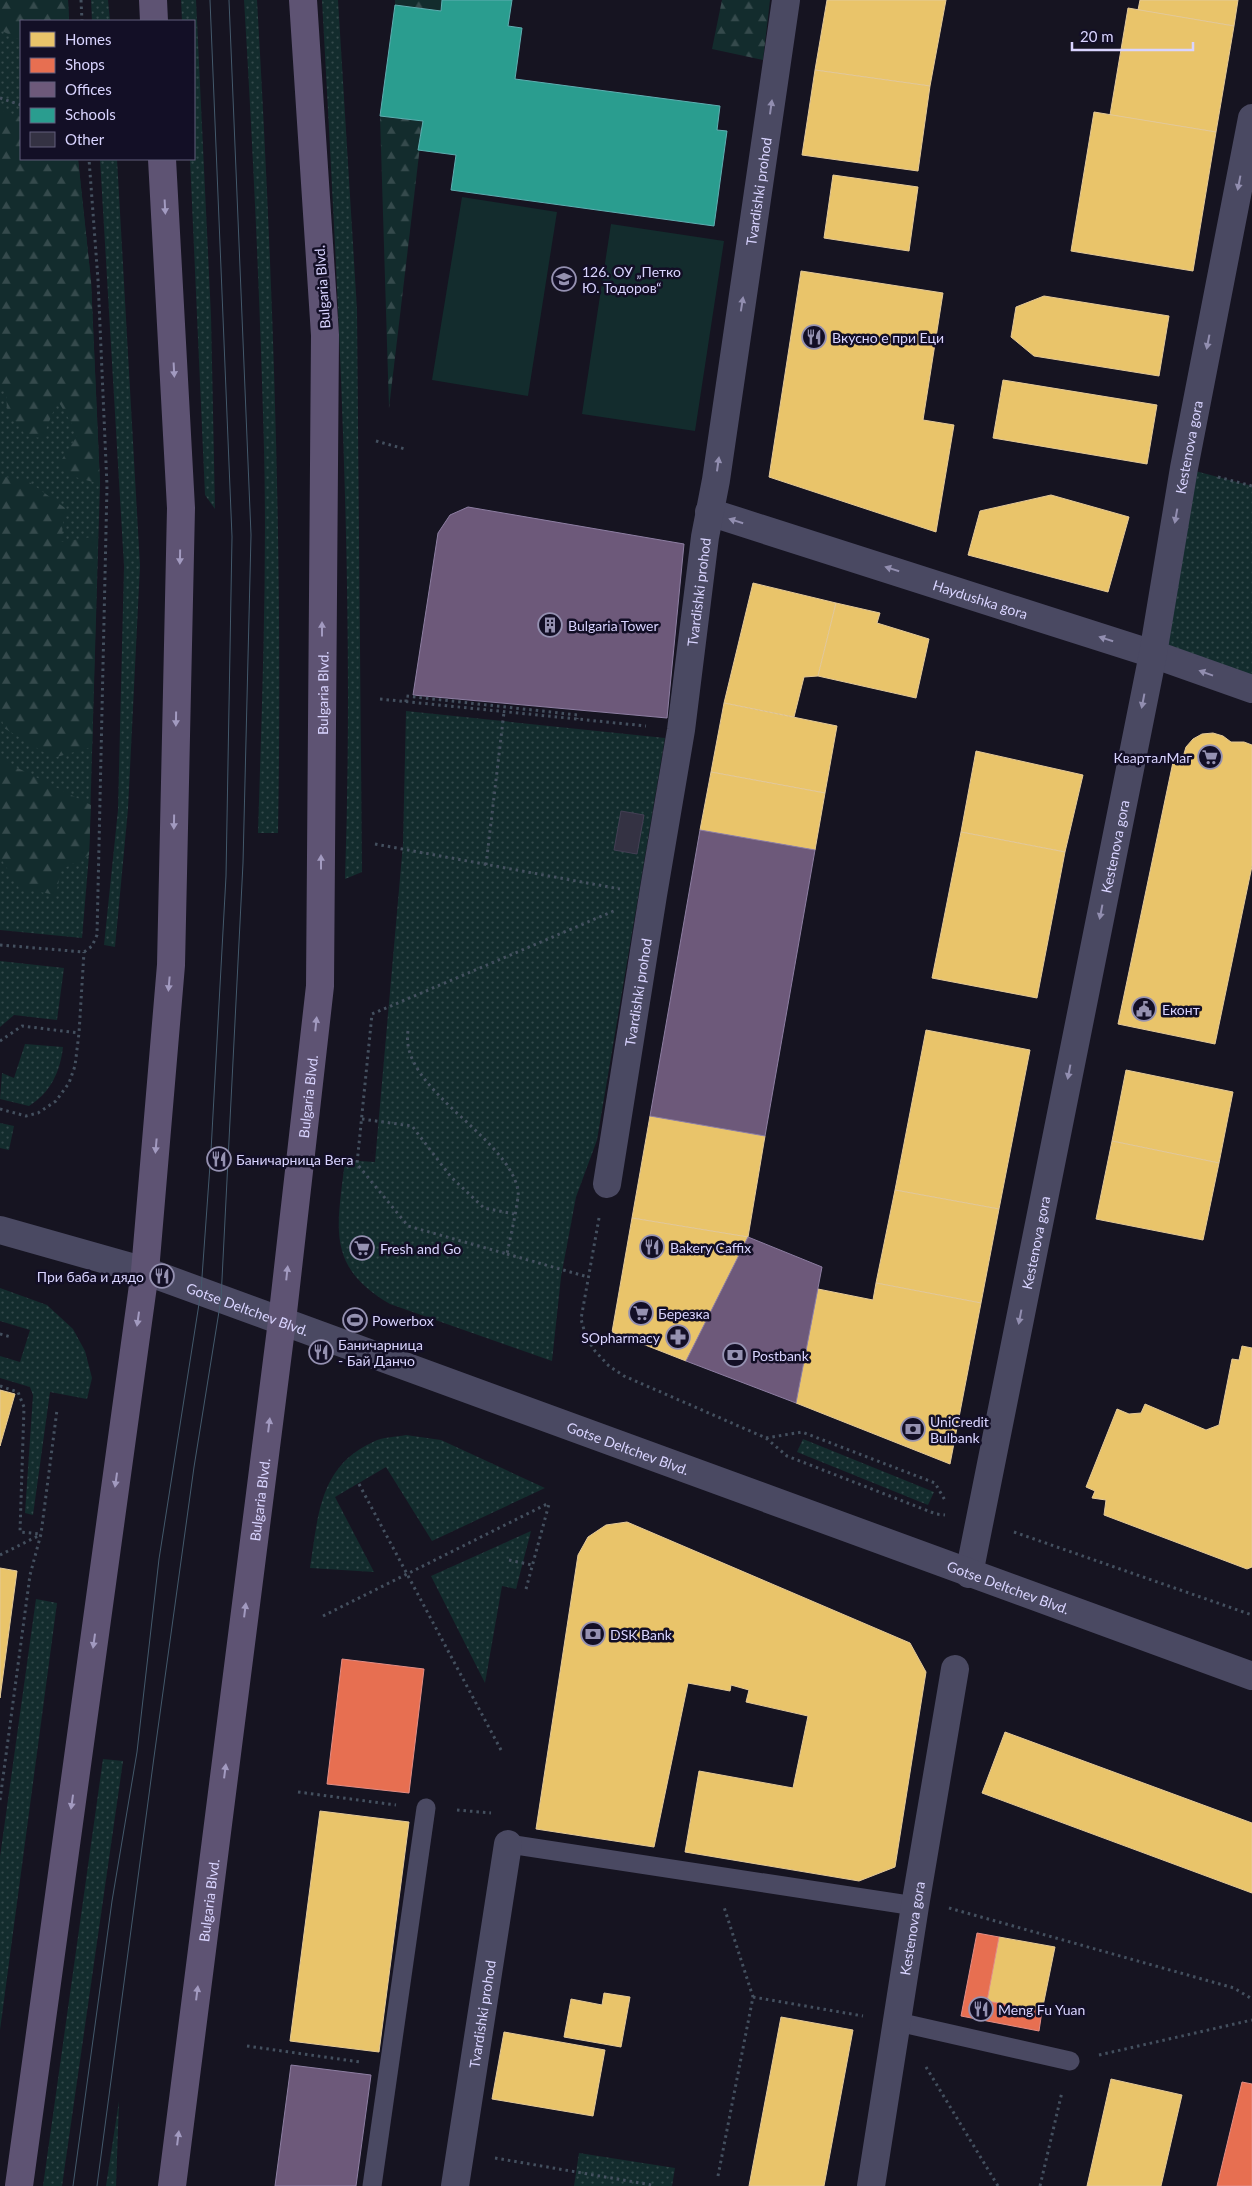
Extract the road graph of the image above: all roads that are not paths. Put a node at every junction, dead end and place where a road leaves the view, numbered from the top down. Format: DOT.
graph roads {
  1 [pos="153,0"];
  2 [pos="303,0"];
  3 [pos="786,0"];
  4 [pos="154,20"];
  5 [pos="1252,118"];
  6 [pos="162,160"];
  7 [pos="709,512"];
  8 [pos="1153,654"];
  9 [pos="1252,689"];
  10 [pos="607,1184"];
  11 [pos="0,1230"];
  12 [pos="145,1271"];
  13 [pos="282,1321"];
  14 [pos="969,1574"];
  15 [pos="955,1669"];
  16 [pos="1252,1676"];
  17 [pos="426,1808"];
  18 [pos="508,1844"];
  19 [pos="916,1903"];
  20 [pos="898,2022"];
  21 [pos="1070,2061"];
  22 [pos="19,2186"];
  23 [pos="172,2186"];
  24 [pos="372,2186"];
  25 [pos="455,2186"];
  26 [pos="871,2186"];
  1 -- 4 [label="main road"];
  13 -- 2 [label="main road, Bulgaria Blvd., one-way"];
  7 -- 3 [label="street, Tvardishki prohod, one-way"];
  5 -- 8 [label="street, Kestenova gora, one-way"];
  6 -- 12 [label="main road, one-way"];
  8 -- 7 [label="street, Haydushka gora, one-way"];
  7 -- 10 [label="street, Tvardishki prohod"];
  9 -- 8 [label="street, Haydushka gora, one-way"];
  8 -- 14 [label="street, Kestenova gora, one-way"];
  11 -- 12 [label="street, Gotse Deltchev Blvd."];
  12 -- 13 [label="street, Gotse Deltchev Blvd."];
  12 -- 22 [label="main road, one-way"];
  13 -- 14 [label="street, Gotse Deltchev Blvd."];
  23 -- 13 [label="main road, Bulgaria Blvd., one-way"];
  14 -- 16 [label="street, Gotse Deltchev Blvd."];
  15 -- 19 [label="street, Kestenova gora"];
  17 -- 24 [label="lane"];
  18 -- 19 [label="lane"];
  18 -- 25 [label="street, Tvardishki prohod"];
  19 -- 20 [label="street, Kestenova gora"];
  20 -- 21 [label="lane"];
  20 -- 26 [label="street, Kestenova gora"];
}
